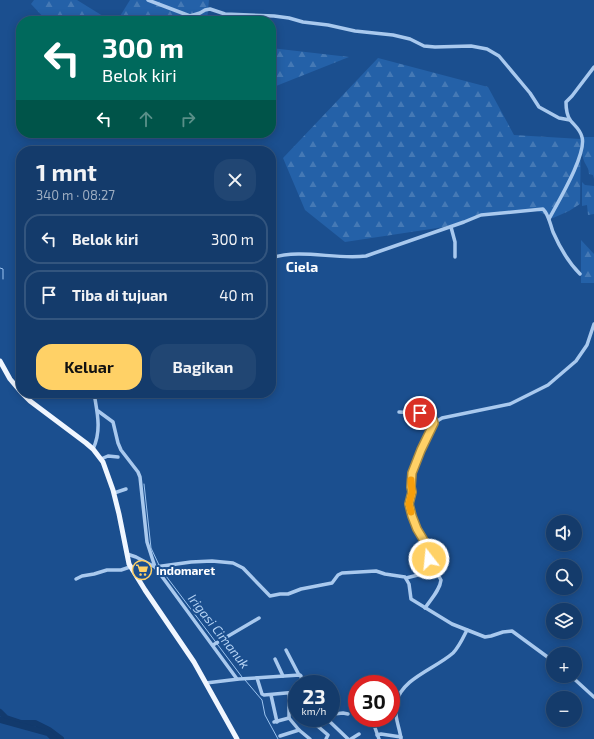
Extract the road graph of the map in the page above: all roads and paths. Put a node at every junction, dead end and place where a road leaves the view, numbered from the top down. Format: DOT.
graph roads {
  1 [pos="148,0"];
  2 [pos="190,16"];
  3 [pos="190,16"];
  4 [pos="274,16"];
  5 [pos="276,16"];
  6 [pos="594,67"];
  7 [pos="570,120"];
  8 [pos="549,219"];
  9 [pos="451,227"];
  10 [pos="276,256"];
  11 [pos="455,257"];
  12 [pos="580,274"];
  13 [pos="594,324"];
  14 [pos="0,361"];
  15 [pos="16,386"];
  16 [pos="27,398"];
  17 [pos="95,398"];
  18 [pos="98,412"];
  19 [pos="400,412"];
  20 [pos="434,423"];
  21 [pos="93,449"];
  22 [pos="118,457"];
  23 [pos="101,459"];
  24 [pos="126,489"];
  25 [pos="114,493"];
  26 [pos="126,554"];
  27 [pos="130,567"];
  28 [pos="157,567"];
  29 [pos="418,575"];
  30 [pos="406,578"];
  31 [pos="76,579"];
  32 [pos="425,608"];
  33 [pos="259,618"];
  34 [pos="467,630"];
  35 [pos="214,644"];
  36 [pos="286,650"];
  37 [pos="546,656"];
  38 [pos="275,659"];
  39 [pos="298,675"];
  40 [pos="283,676"];
  41 [pos="288,676"];
  42 [pos="257,678"];
  43 [pos="238,679"];
  44 [pos="206,683"];
  45 [pos="579,683"];
  46 [pos="288,693"];
  47 [pos="271,695"];
  48 [pos="594,696"];
  49 [pos="340,713"];
  50 [pos="348,714"];
  51 [pos="288,718"];
  52 [pos="296,727"];
  53 [pos="319,727"];
  54 [pos="335,727"];
  55 [pos="375,727"];
  56 [pos="299,730"];
  57 [pos="359,734"];
  58 [pos="280,736"];
  59 [pos="378,737"];
  60 [pos="234,738"];
  61 [pos="401,738"];
  62 [pos="310,739"];
  63 [pos="326,739"];
  64 [pos="348,739"];
  65 [pos="351,739"];
  1 -- 3 [label="street"];
  2 -- 4 [label="street"];
  5 -- 7 [label="street"];
  6 -- 7 [label="street"];
  7 -- 8 [label="street"];
  8 -- 9 [label="street"];
  8 -- 12 [label="street"];
  9 -- 10 [label="street"];
  9 -- 11 [label="street"];
  13 -- 20 [label="street"];
  14 -- 15 [label="main road"];
  16 -- 21 [label="main road"];
  17 -- 18 [label="street"];
  18 -- 21 [label="street"];
  18 -- 28 [label="street"];
  19 -- 20 [label="street"];
  20 -- 32 [label="street"];
  21 -- 23 [label="main road"];
  22 -- 23 [label="street"];
  23 -- 25 [label="main road"];
  24 -- 25 [label="street"];
  25 -- 26 [label="main road"];
  26 -- 27 [label="main road"];
  26 -- 28 [label="street"];
  27 -- 31 [label="street"];
  27 -- 44 [label="main road"];
  28 -- 30 [label="street"];
  28 -- 35 [label="street"];
  29 -- 30 [label="street"];
  30 -- 32 [label="street"];
  32 -- 34 [label="street"];
  33 -- 35 [label="street"];
  34 -- 37 [label="street"];
  34 -- 61 [label="street"];
  35 -- 43 [label="street"];
  36 -- 39 [label="street"];
  38 -- 40 [label="street"];
  40 -- 41 [label="street"];
  40 -- 42 [label="street"];
  42 -- 43 [label="street"];
  42 -- 47 [label="street"];
  43 -- 44 [label="street"];
  44 -- 60 [label="main road"];
  45 -- 48 [label="street"];
  46 -- 47 [label="street"];
  47 -- 51 [label="street"];
  49 -- 50 [label="street"];
  52 -- 56 [label="street"];
  53 -- 63 [label="street"];
  54 -- 64 [label="street"];
  55 -- 59 [label="street"];
  56 -- 58 [label="street"];
  56 -- 62 [label="street"];
  57 -- 65 [label="street"];
  59 -- 61 [label="street"];
}
